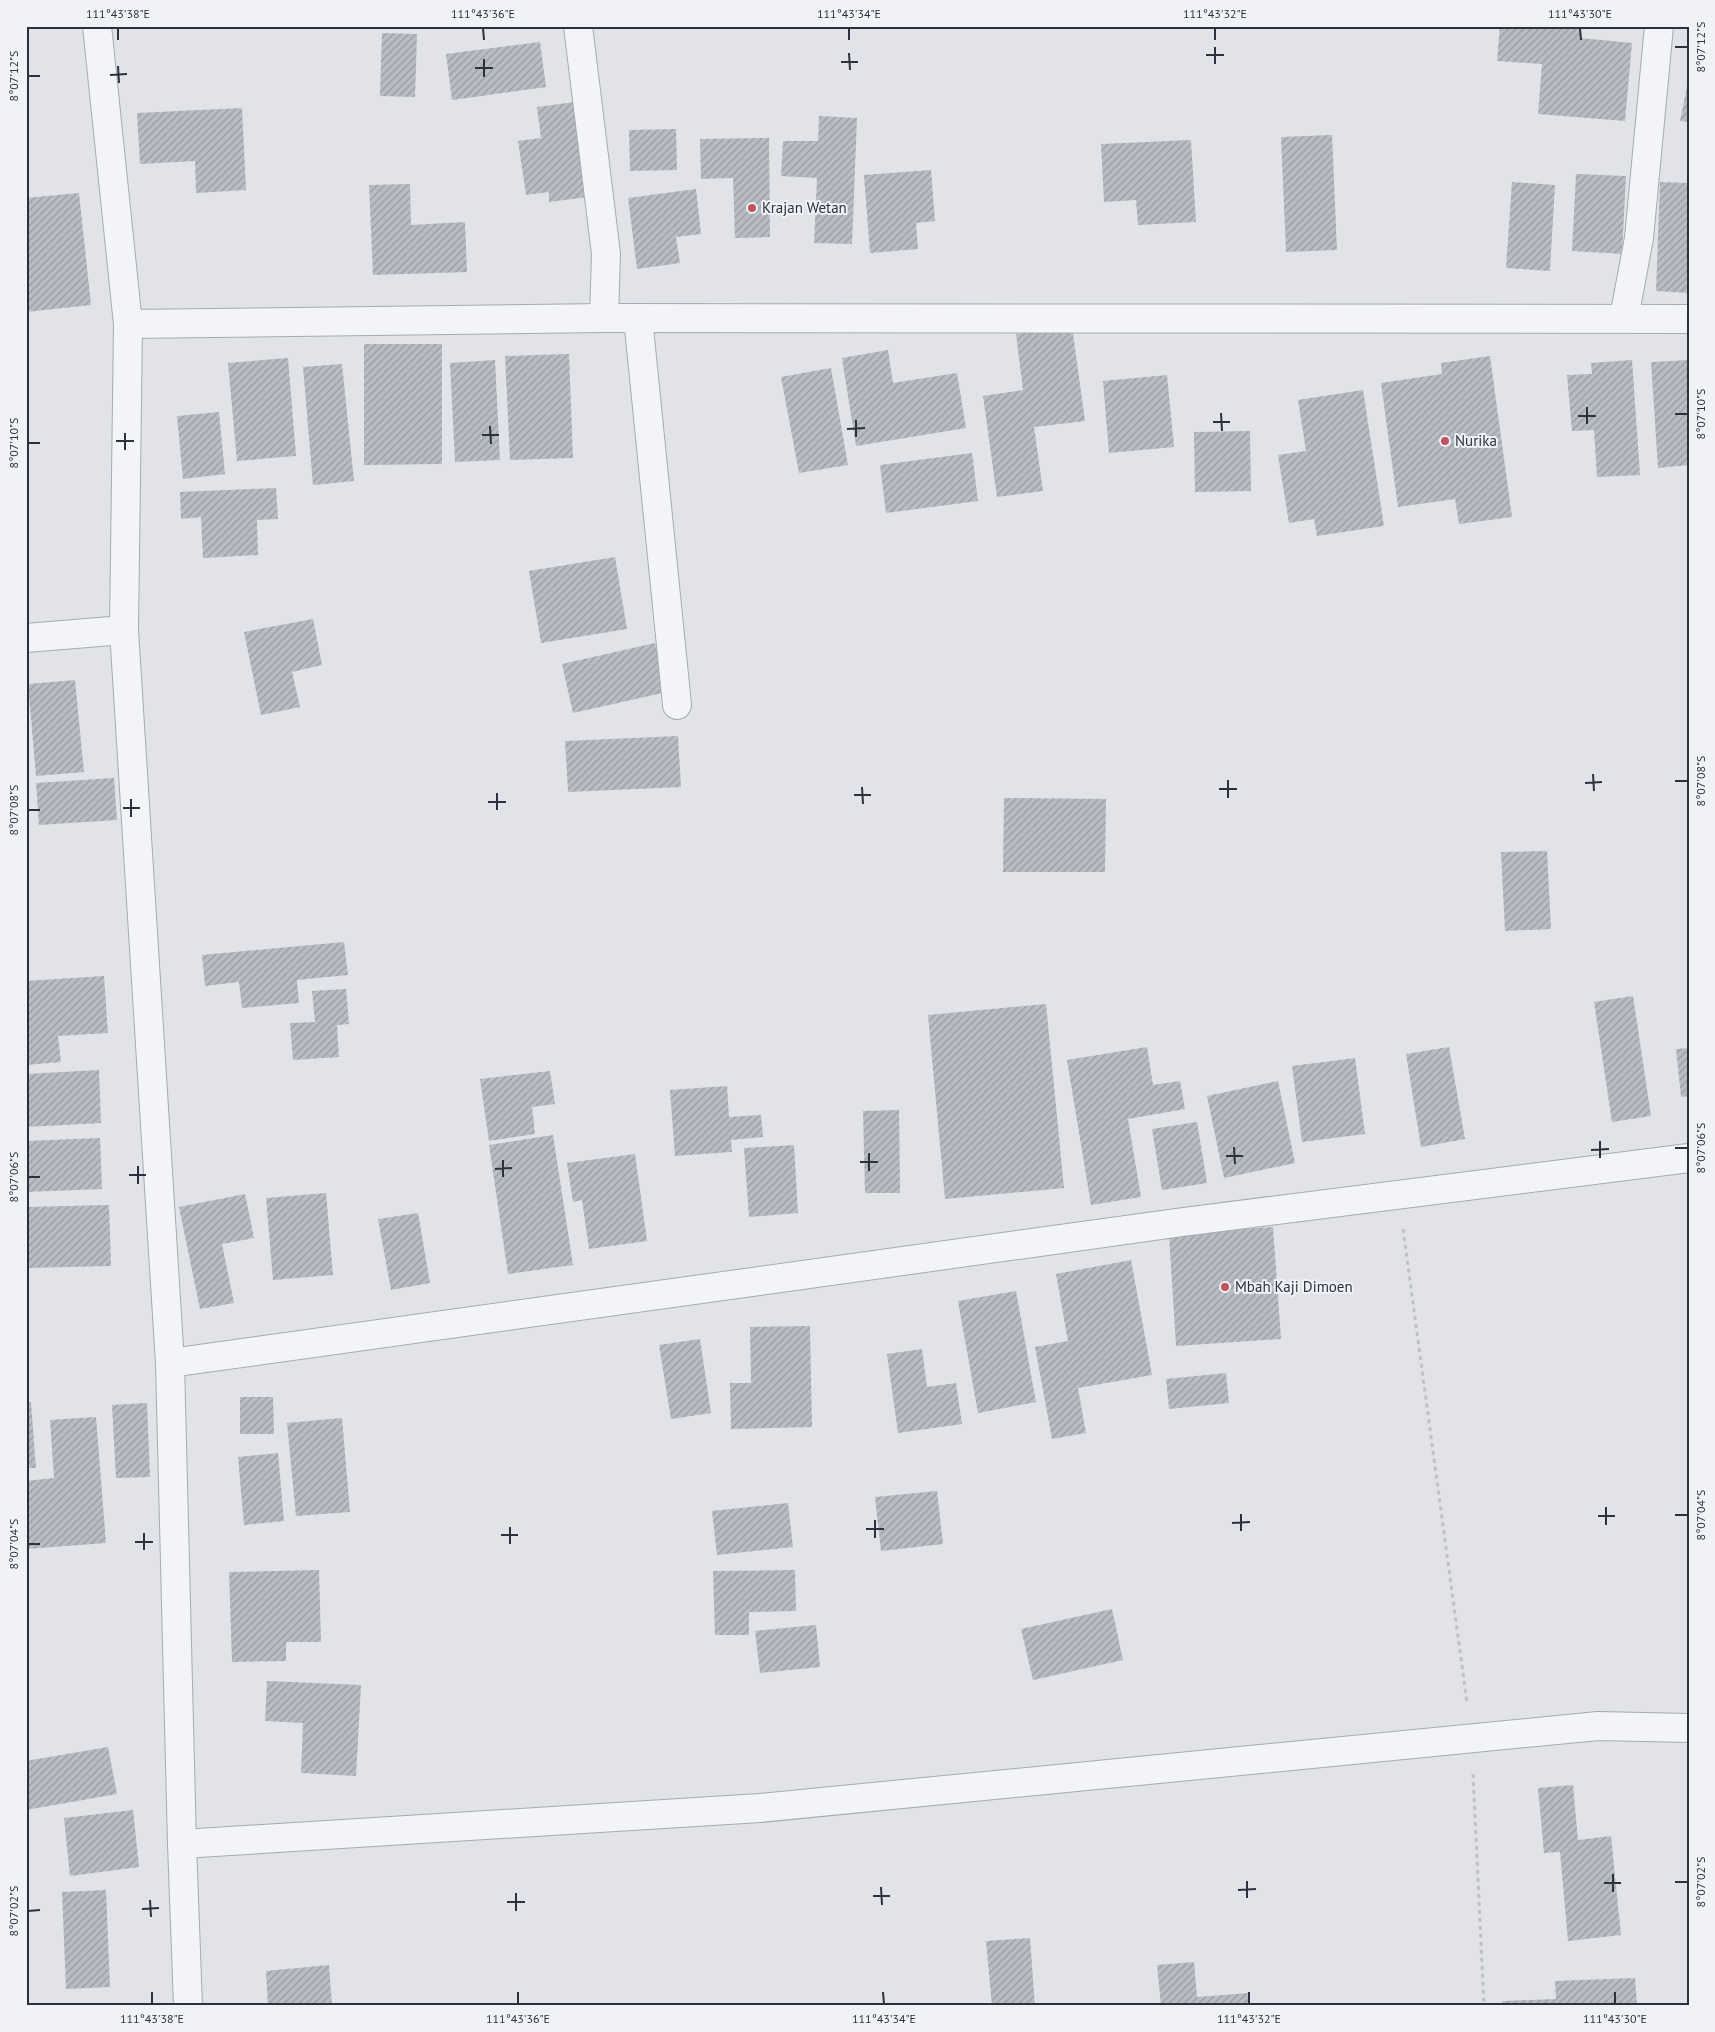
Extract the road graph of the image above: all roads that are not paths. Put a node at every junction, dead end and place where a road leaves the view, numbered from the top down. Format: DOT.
graph roads {
  1 [pos="97,26"];
  2 [pos="578,26"];
  3 [pos="1659,26"];
  4 [pos="604,318"];
  5 [pos="638,318"];
  6 [pos="1624,318"];
  7 [pos="1689,319"];
  8 [pos="128,324"];
  9 [pos="124,630"];
  10 [pos="26,638"];
  11 [pos="677,705"];
  12 [pos="1689,1158"];
  13 [pos="170,1364"];
  14 [pos="1689,1728"];
  15 [pos="182,1844"];
  16 [pos="188,2006"];
  1 -- 8 [label="street"];
  2 -- 4 [label="street"];
  3 -- 6 [label="street"];
  4 -- 5 [label="street"];
  4 -- 8 [label="street"];
  5 -- 6 [label="street"];
  5 -- 11 [label="street"];
  6 -- 7 [label="street"];
  8 -- 9 [label="street"];
  9 -- 10 [label="street"];
  9 -- 13 [label="street"];
  12 -- 13 [label="street"];
  13 -- 15 [label="street"];
  14 -- 15 [label="street"];
  15 -- 16 [label="street"];
}
